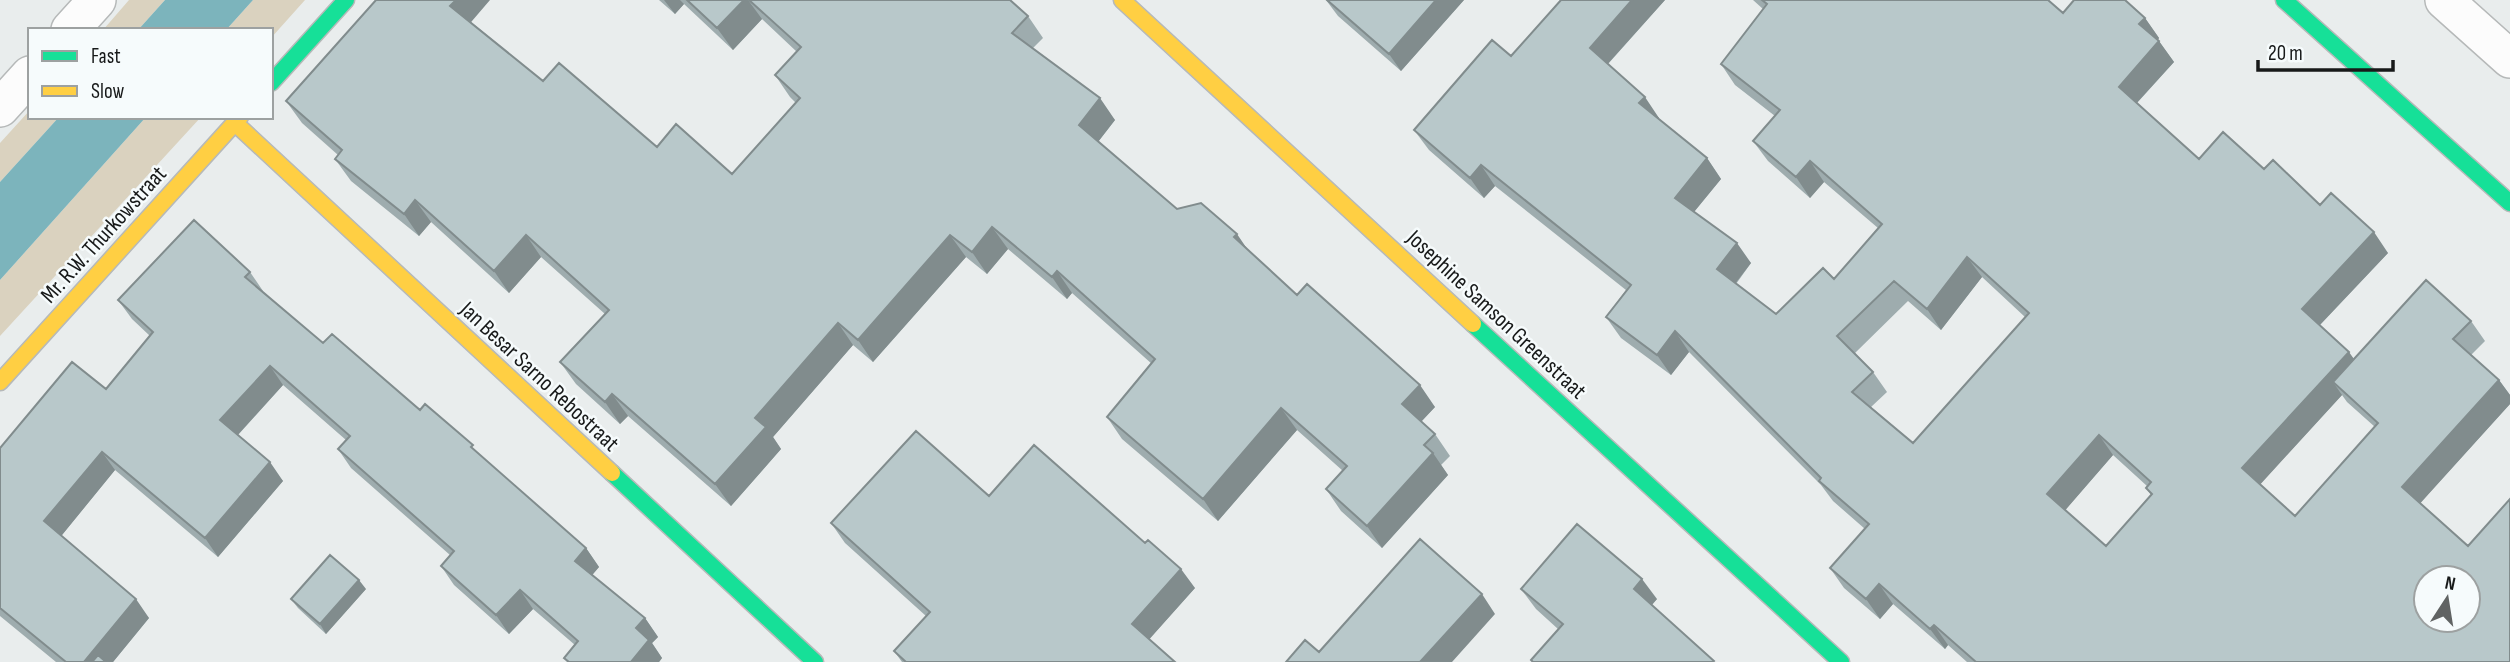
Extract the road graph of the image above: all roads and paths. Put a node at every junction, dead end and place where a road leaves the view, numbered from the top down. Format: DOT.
graph roads {
  1 [pos="346,0"];
  2 [pos="1122,0"];
  3 [pos="2284,0"];
  4 [pos="2444,0"];
  5 [pos="95,1"];
  6 [pos="72,28"];
  7 [pos="2510,59"];
  8 [pos="28,77"];
  9 [pos="273,81"];
  10 [pos="0,108"];
  11 [pos="238,120"];
  12 [pos="2510,203"];
  13 [pos="0,382"];
  14 [pos="814,662"];
  15 [pos="1841,662"];
  1 -- 9 [label="street"];
  2 -- 15 [label="street, Josephine Samson Greenstraat"];
  3 -- 12 [label="street"];
  4 -- 7 [label="street"];
  5 -- 6 [label="street"];
  8 -- 10 [label="street"];
  11 -- 13 [label="street, Mr. R.W. Thurkowstraat"];
  11 -- 14 [label="street, Jan Besar Sarno Rebostraat"];
}
